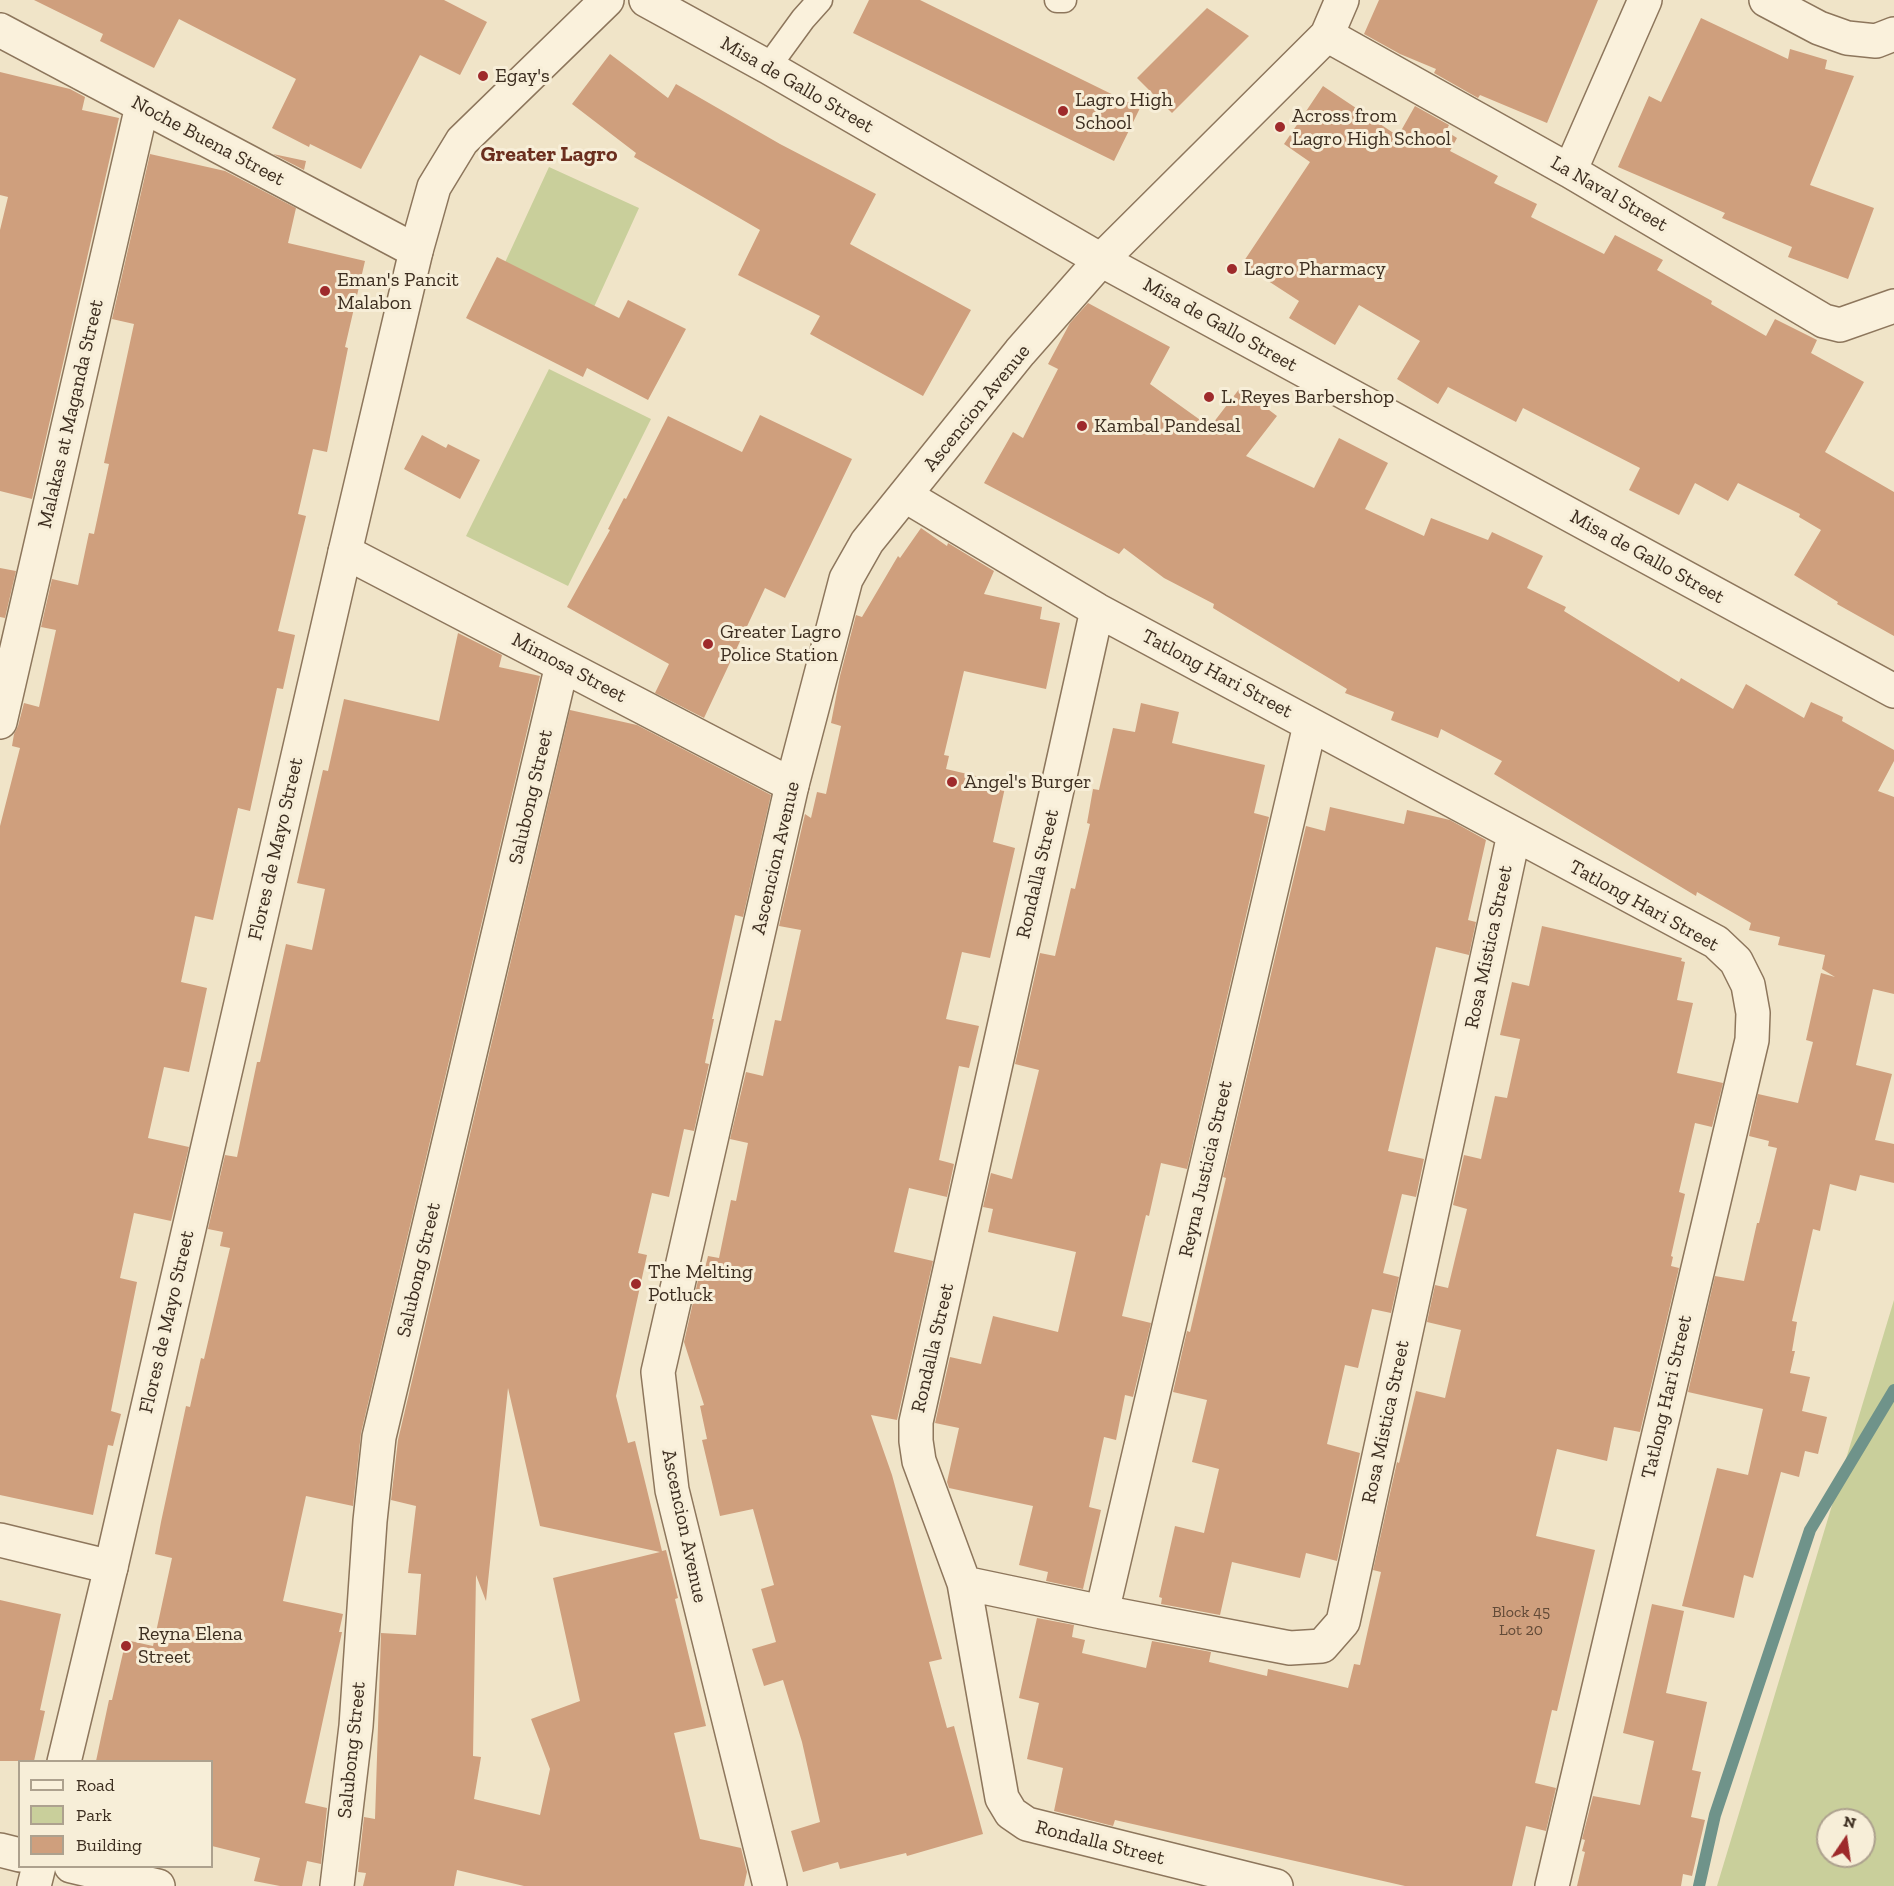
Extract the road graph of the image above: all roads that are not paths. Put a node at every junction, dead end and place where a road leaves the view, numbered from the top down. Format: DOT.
graph roads {
  1 [pos="608,0"];
  2 [pos="646,0"];
  3 [pos="820,0"];
  4 [pos="1057,0"];
  5 [pos="1064,0"];
  6 [pos="1342,0"];
  7 [pos="1646,0"];
  8 [pos="1766,0"];
  9 [pos="0,30"];
  10 [pos="1894,34"];
  11 [pos="1327,35"];
  12 [pos="768,66"];
  13 [pos="142,106"];
  14 [pos="1570,171"];
  15 [pos="416,251"];
  16 [pos="1101,260"];
  17 [pos="1894,306"];
  18 [pos="906,496"];
  19 [pos="345,552"];
  20 [pos="1097,610"];
  21 [pos="562,664"];
  22 [pos="1894,691"];
  23 [pos="0,722"];
  24 [pos="1310,725"];
  25 [pos="792,785"];
  26 [pos="1514,834"];
  27 [pos="0,1540"];
  28 [pos="111,1567"];
  29 [pos="964,1583"];
  30 [pos="1102,1612"];
  31 [pos="64,1760"];
  32 [pos="0,1850"];
  33 [pos="18,1854"];
  34 [pos="38,1868"];
  35 [pos="80,1868"];
  36 [pos="34,1886"];
  37 [pos="158,1886"];
  38 [pos="337,1886"];
  39 [pos="770,1886"];
  40 [pos="1276,1886"];
  41 [pos="1552,1886"];
  1 -- 15 [label="street, Flores de Mayo Street"];
  2 -- 12 [label="street, Misa de Gallo Street"];
  3 -- 12 [label="lane"];
  4 -- 5 [label="lane"];
  6 -- 11 [label="street, Ascencion Avenue"];
  7 -- 14 [label="street"];
  8 -- 10 [label="street"];
  9 -- 13 [label="street, Noche Buena Street"];
  11 -- 14 [label="street, La Naval Street"];
  11 -- 16 [label="street, Ascencion Avenue"];
  12 -- 16 [label="street, Misa de Gallo Street"];
  13 -- 15 [label="street, Noche Buena Street"];
  13 -- 23 [label="street, Malakas at Maganda Street"];
  14 -- 17 [label="street, La Naval Street"];
  15 -- 19 [label="street, Flores de Mayo Street"];
  16 -- 18 [label="street, Ascencion Avenue"];
  16 -- 22 [label="street, Misa de Gallo Street"];
  18 -- 20 [label="street, Tatlong Hari Street"];
  18 -- 25 [label="street, Ascencion Avenue"];
  19 -- 21 [label="street, Mimosa Street"];
  19 -- 28 [label="street, Flores de Mayo Street"];
  20 -- 24 [label="street, Tatlong Hari Street"];
  20 -- 29 [label="street, Rondalla Street"];
  21 -- 25 [label="street, Mimosa Street"];
  21 -- 38 [label="street, Salubong Street"];
  24 -- 26 [label="street, Tatlong Hari Street"];
  24 -- 30 [label="street, Reyna Justicia Street"];
  25 -- 39 [label="street, Ascencion Avenue"];
  26 -- 30 [label="street, Rosa Mistica Street"];
  26 -- 41 [label="street, Tatlong Hari Street"];
  27 -- 28 [label="street"];
  28 -- 31 [label="street, Flores de Mayo Street"];
  29 -- 30 [label="street, Rosa Mistica Street"];
  29 -- 40 [label="street, Rondalla Street"];
  32 -- 33 [label="street"];
  34 -- 36 [label="street"];
  35 -- 37 [label="street"];
}
